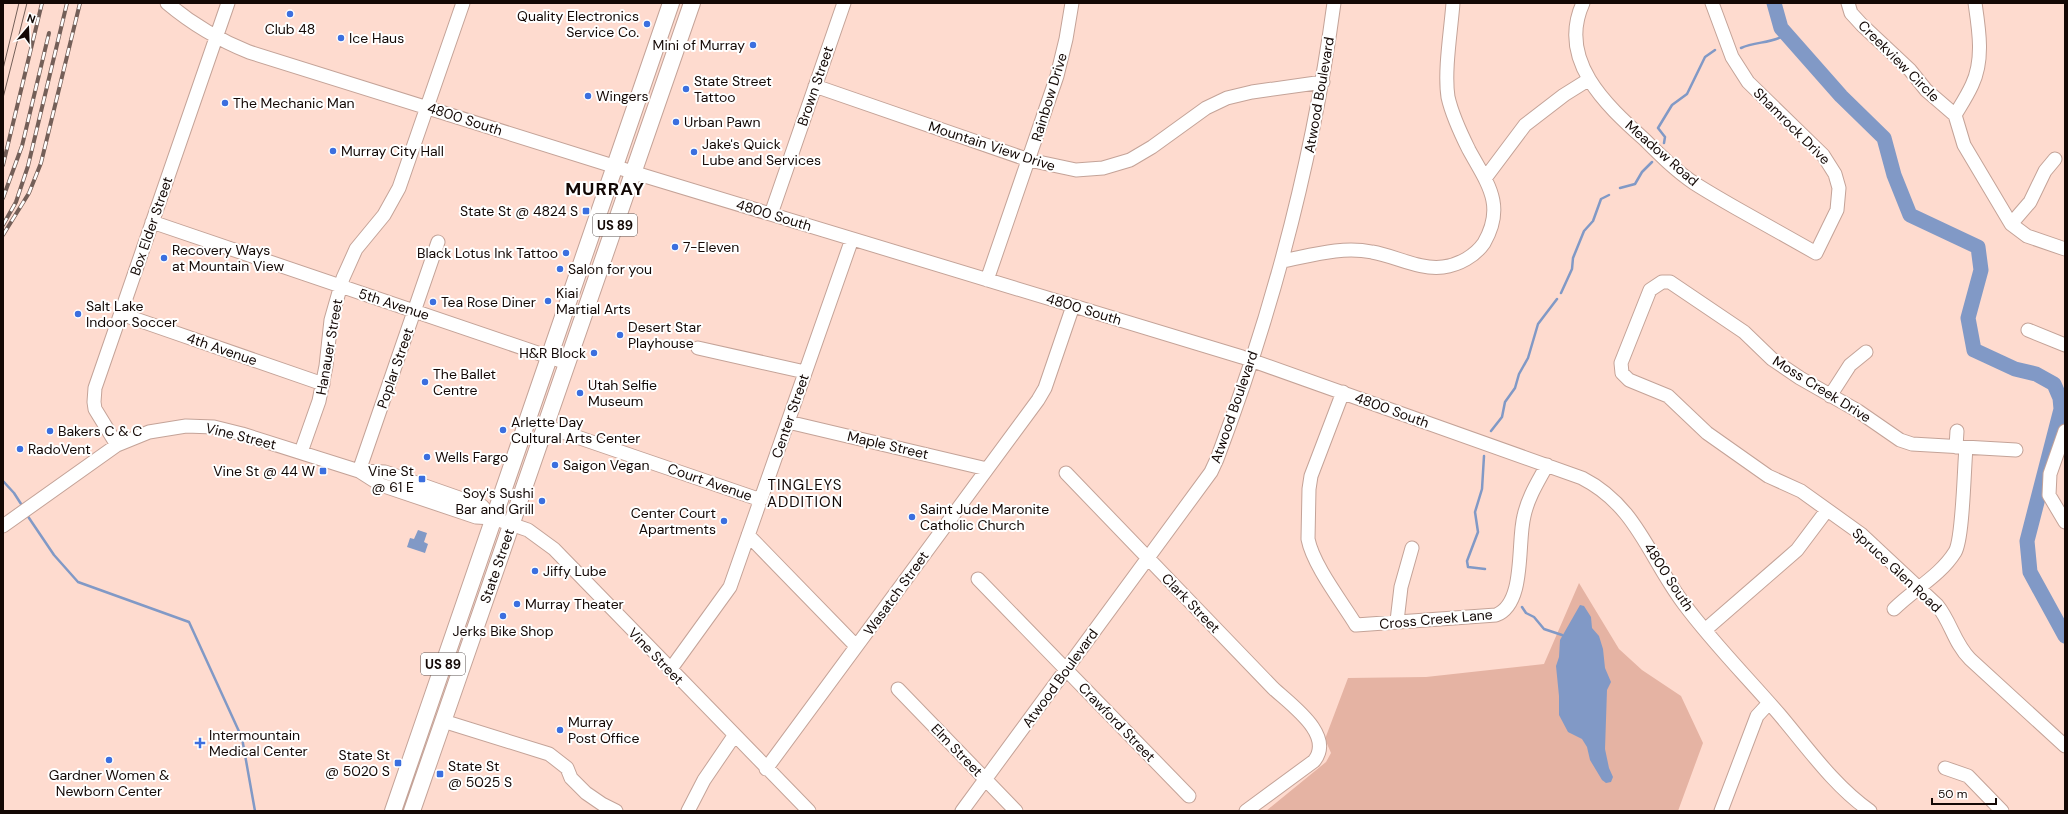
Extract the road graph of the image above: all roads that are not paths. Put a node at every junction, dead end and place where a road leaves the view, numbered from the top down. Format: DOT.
graph roads {
  1 [pos="168,3"];
  2 [pos="228,3"];
  3 [pos="463,3"];
  4 [pos="671,3"];
  5 [pos="692,3"];
  6 [pos="844,3"];
  7 [pos="1069,3"];
  8 [pos="1334,3"];
  9 [pos="1453,3"];
  10 [pos="1582,3"];
  11 [pos="1712,3"];
  12 [pos="1848,3"];
  13 [pos="1975,3"];
  14 [pos="216,37"];
  15 [pos="1588,80"];
  16 [pos="1323,82"];
  17 [pos="815,86"];
  18 [pos="427,106"];
  19 [pos="1955,115"];
  20 [pos="2055,159"];
  21 [pos="1029,160"];
  22 [pos="615,166"];
  23 [pos="634,172"];
  24 [pos="1486,177"];
  25 [pos="771,214"];
  26 [pos="152,222"];
  27 [pos="2011,224"];
  28 [pos="852,239"];
  29 [pos="438,242"];
  30 [pos="2065,249"];
  31 [pos="1816,253"];
  32 [pos="1283,261"];
  33 [pos="987,280"];
  34 [pos="1659,284"];
  35 [pos="340,287"];
  36 [pos="1073,306"];
  37 [pos="414,311"];
  38 [pos="121,314"];
  39 [pos="2028,330"];
  40 [pos="2065,345"];
  41 [pos="698,348"];
  42 [pos="1866,352"];
  43 [pos="550,357"];
  44 [pos="1251,360"];
  45 [pos="567,363"];
  46 [pos="805,372"];
  47 [pos="323,384"];
  48 [pos="1343,392"];
  49 [pos="1830,396"];
  50 [pos="788,422"];
  51 [pos="545,426"];
  52 [pos="2065,430"];
  53 [pos="1957,431"];
  54 [pos="117,445"];
  55 [pos="1961,448"];
  56 [pos="2016,450"];
  57 [pos="302,452"];
  58 [pos="1547,466"];
  59 [pos="988,469"];
  60 [pos="359,471"];
  61 [pos="1066,473"];
  62 [pos="761,500"];
  63 [pos="1826,510"];
  64 [pos="493,518"];
  65 [pos="2065,522"];
  66 [pos="511,524"];
  67 [pos="3,526"];
  68 [pos="748,536"];
  69 [pos="1412,548"];
  70 [pos="1146,558"];
  71 [pos="978,579"];
  72 [pos="1919,588"];
  73 [pos="1894,608"];
  74 [pos="1397,622"];
  75 [pos="1705,630"];
  76 [pos="856,646"];
  77 [pos="670,670"];
  78 [pos="1067,670"];
  79 [pos="898,689"];
  80 [pos="1769,703"];
  81 [pos="443,720"];
  82 [pos="734,736"];
  83 [pos="2065,746"];
  84 [pos="1945,768"];
  85 [pos="766,769"];
  86 [pos="986,780"];
  87 [pos="1189,796"];
  88 [pos="393,811"];
  89 [pos="412,811"];
  90 [pos="616,811"];
  91 [pos="688,811"];
  92 [pos="808,811"];
  93 [pos="962,811"];
  94 [pos="1016,811"];
  95 [pos="1246,811"];
  96 [pos="1721,811"];
  97 [pos="1870,811"];
  98 [pos="2002,811"];
  1 -- 14 [label="street, 4800 South"];
  2 -- 14 [label="street, Box Elder Street"];
  3 -- 18 [label="street, Hanauer Street"];
  4 -- 22 [label="main road, State Street / US 89"];
  5 -- 23 [label="main road, State Street / US 89"];
  6 -- 17 [label="street, Brown Street"];
  7 -- 21 [label="street, Rainbow Drive"];
  8 -- 16 [label="street, Atwood Boulevard"];
  9 -- 24 [label="street"];
  10 -- 15 [label="street, Meadow Road"];
  11 -- 31 [label="street, Shamrock Drive"];
  12 -- 19 [label="street, Creekview Circle"];
  13 -- 19 [label="street"];
  14 -- 18 [label="street, 4800 South"];
  14 -- 26 [label="street, Box Elder Street"];
  15 -- 24 [label="street"];
  15 -- 31 [label="street, Meadow Road"];
  16 -- 21 [label="street, Mountain View Drive"];
  16 -- 32 [label="street, Atwood Boulevard"];
  17 -- 21 [label="street, Mountain View Drive"];
  17 -- 25 [label="street, Brown Street"];
  18 -- 22 [label="street, 4800 South"];
  18 -- 35 [label="street, Hanauer Street"];
  19 -- 27 [label="street"];
  20 -- 27 [label="street"];
  21 -- 33 [label="street, Rainbow Drive"];
  22 -- 23 [label="street, 4800 South"];
  22 -- 43 [label="main road, State Street / US 89"];
  23 -- 25 [label="street, 4800 South"];
  23 -- 45 [label="main road, State Street / US 89"];
  24 -- 32 [label="street"];
  25 -- 28 [label="street, 4800 South"];
  26 -- 35 [label="street, 5th Avenue"];
  26 -- 38 [label="street, Box Elder Street"];
  27 -- 30 [label="street"];
  28 -- 33 [label="street, 4800 South"];
  28 -- 46 [label="street, Center Street"];
  29 -- 37 [label="street, Poplar Street"];
  32 -- 44 [label="street, Atwood Boulevard"];
  33 -- 36 [label="street, 4800 South"];
  34 -- 49 [label="street, Moss Creek Drive"];
  34 -- 63 [label="street, Spruce Glen Road"];
  35 -- 37 [label="street, 5th Avenue"];
  35 -- 47 [label="street, Hanauer Street"];
  36 -- 44 [label="street, 4800 South"];
  36 -- 59 [label="street, Wasatch Street"];
  37 -- 43 [label="street, 5th Avenue"];
  37 -- 60 [label="street, Poplar Street"];
  38 -- 47 [label="street, 4th Avenue"];
  38 -- 54 [label="street, Box Elder Street"];
  39 -- 40 [label="street"];
  41 -- 46 [label="street"];
  42 -- 49 [label="street"];
  43 -- 45 [label="street, 5th Avenue"];
  43 -- 64 [label="main road, State Street / US 89"];
  44 -- 48 [label="street, 4800 South"];
  44 -- 70 [label="street, Atwood Boulevard"];
  45 -- 51 [label="main road, State Street / US 89"];
  46 -- 50 [label="street, Center Street"];
  47 -- 57 [label="street, Hanauer Street"];
  48 -- 58 [label="street, 4800 South"];
  48 -- 74 [label="street, Cross Creek Lane"];
  49 -- 55 [label="street, Moss Creek Drive"];
  50 -- 59 [label="street, Maple Street"];
  50 -- 62 [label="street, Center Street"];
  51 -- 62 [label="street, Court Avenue"];
  51 -- 66 [label="main road, State Street / US 89"];
  52 -- 65 [label="street"];
  53 -- 55 [label="street"];
  54 -- 57 [label="street, Vine Street"];
  54 -- 67 [label="street, Vine Street"];
  55 -- 56 [label="street, Moss Creek Drive"];
  55 -- 72 [label="street"];
  57 -- 60 [label="street, Vine Street"];
  58 -- 74 [label="street, Cross Creek Lane"];
  58 -- 75 [label="street, 4800 South"];
  59 -- 76 [label="street, Wasatch Street"];
  60 -- 64 [label="street, Vine Street"];
  61 -- 70 [label="street, Clark Street"];
  62 -- 68 [label="street, Center Street"];
  63 -- 72 [label="street, Spruce Glen Road"];
  63 -- 75 [label="street"];
  64 -- 66 [label="street, Vine Street"];
  64 -- 88 [label="main road, State Street / US 89"];
  66 -- 77 [label="street, Vine Street"];
  66 -- 81 [label="main road, State Street / US 89"];
  68 -- 76 [label="street"];
  68 -- 77 [label="street, Center Street"];
  69 -- 74 [label="street"];
  70 -- 78 [label="street, Atwood Boulevard"];
  70 -- 95 [label="street, Clark Street"];
  71 -- 78 [label="street, Crawford Street"];
  72 -- 73 [label="street"];
  72 -- 83 [label="street, Spruce Glen Road"];
  75 -- 80 [label="street, 4800 South"];
  76 -- 85 [label="street, Wasatch Street"];
  77 -- 82 [label="street, Vine Street"];
  78 -- 86 [label="street, Atwood Boulevard"];
  78 -- 87 [label="street, Crawford Street"];
  79 -- 86 [label="street, Elm Street"];
  80 -- 96 [label="street"];
  80 -- 97 [label="street, 4800 South"];
  81 -- 89 [label="main road, State Street / US 89"];
  81 -- 90 [label="street"];
  82 -- 85 [label="street, Vine Street"];
  82 -- 91 [label="street"];
  84 -- 98 [label="street"];
  85 -- 92 [label="street, Vine Street"];
  86 -- 93 [label="street, Atwood Boulevard"];
  86 -- 94 [label="street, Elm Street"];
}
